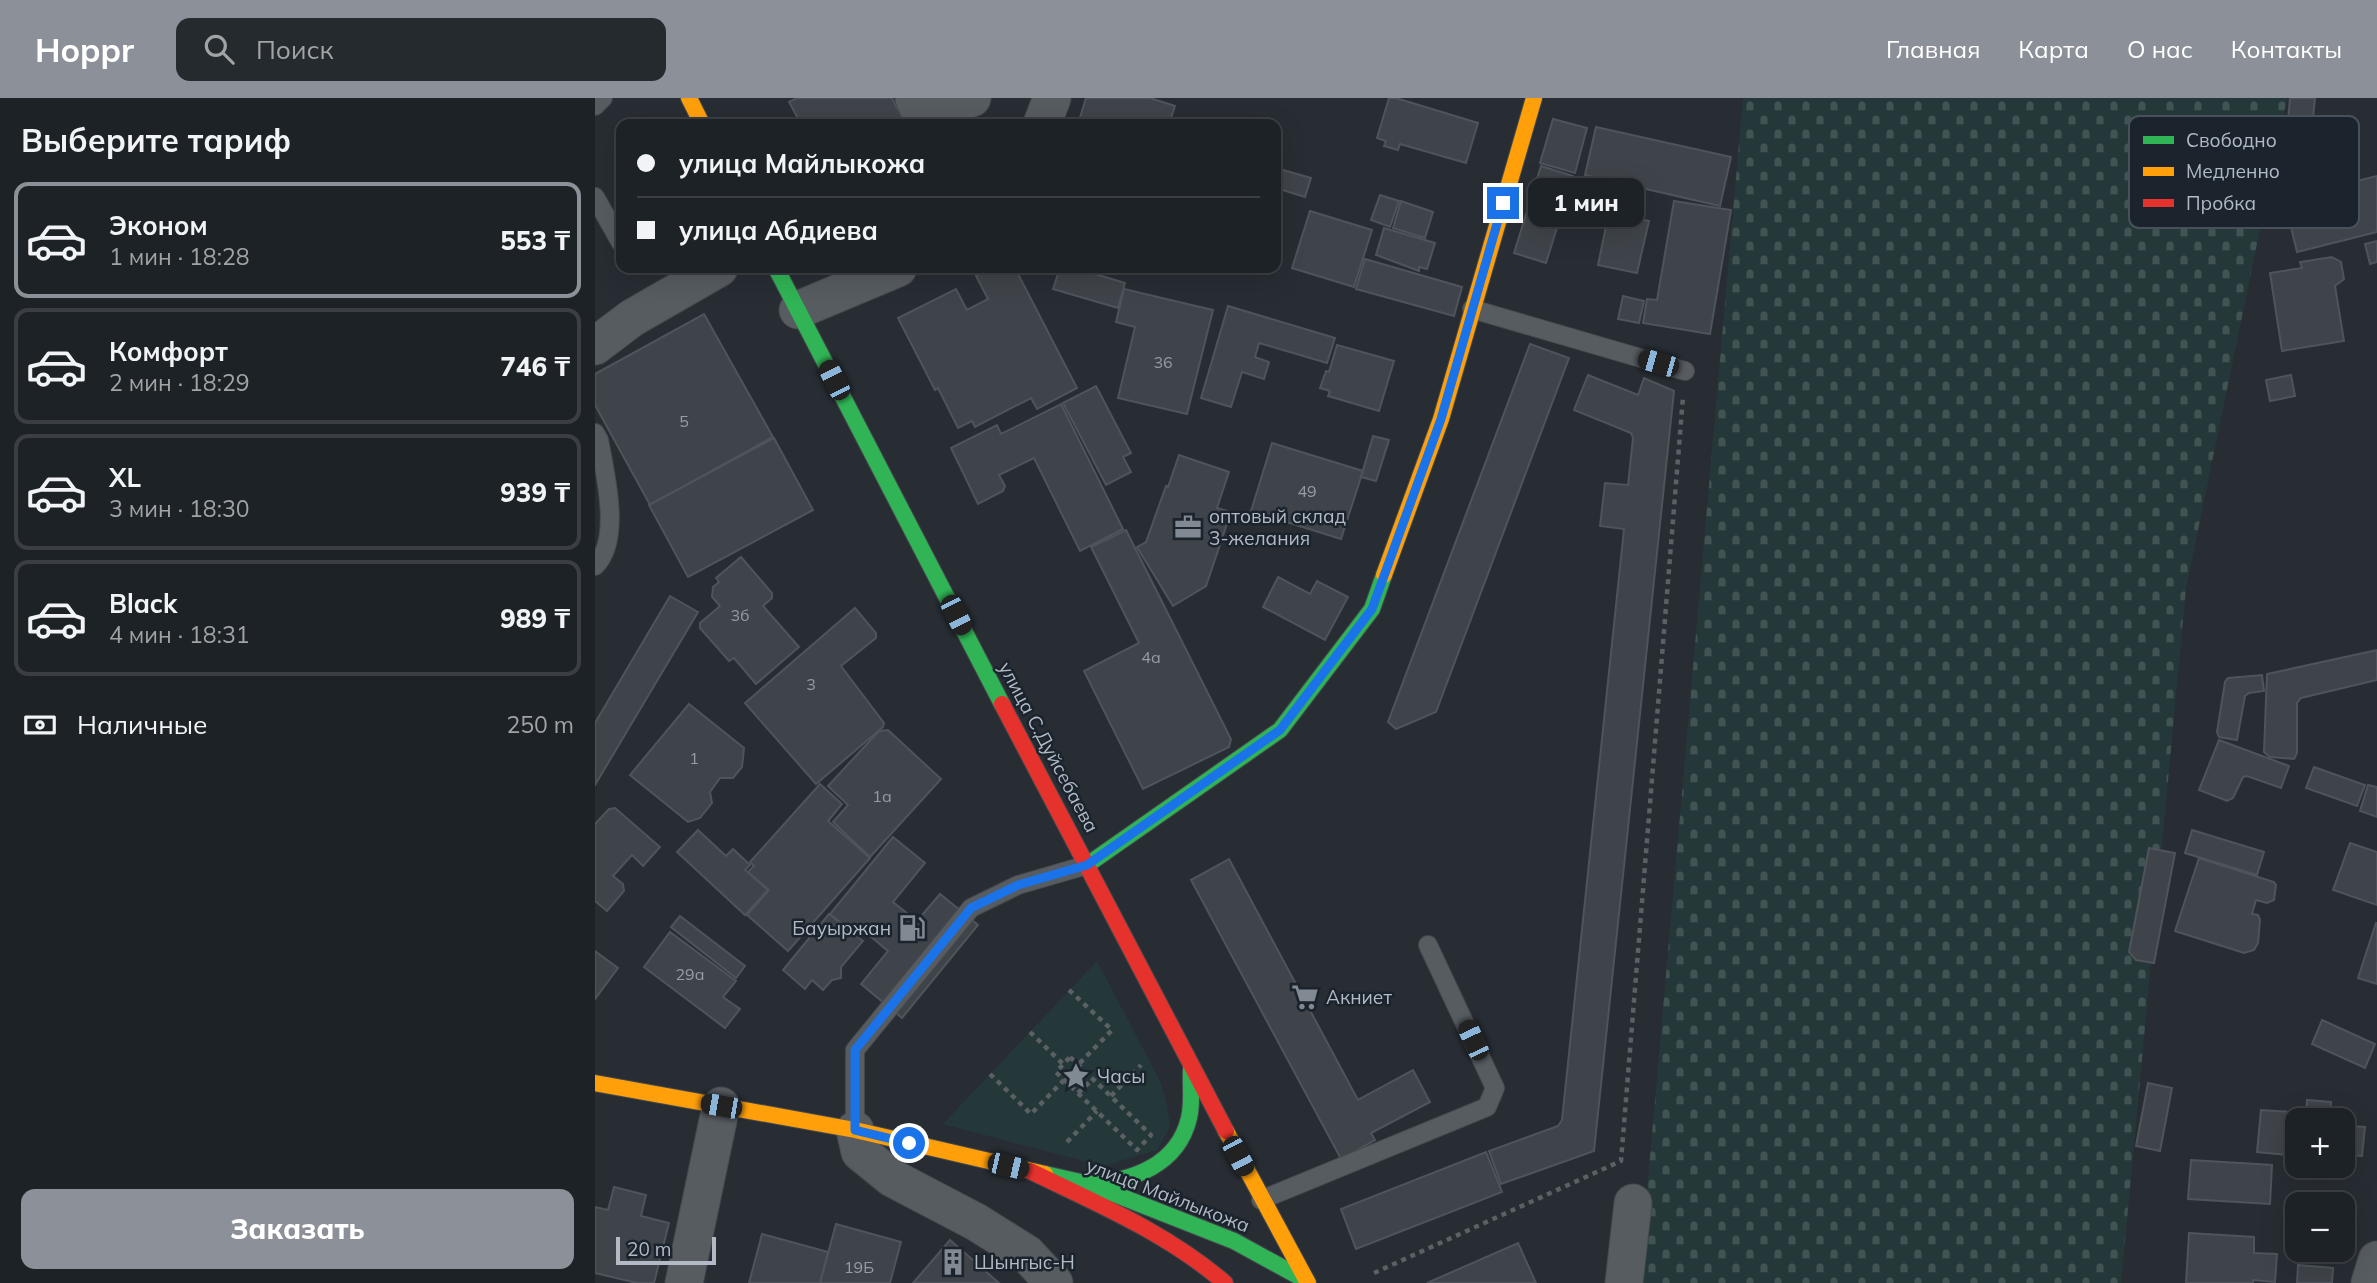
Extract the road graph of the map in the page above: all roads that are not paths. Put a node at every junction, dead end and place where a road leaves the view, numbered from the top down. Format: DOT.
graph roads {
  1 [pos="603,98"];
  2 [pos="689,98"];
  3 [pos="914,98"];
  4 [pos="972,98"];
  5 [pos="1052,98"];
  6 [pos="1534,98"];
  7 [pos="595,106"];
  8 [pos="700,119"];
  9 [pos="1044,119"];
  10 [pos="595,197"];
  11 [pos="616,234"];
  12 [pos="710,273"];
  13 [pos="779,273"];
  14 [pos="886,273"];
  15 [pos="1472,309"];
  16 [pos="798,310"];
  17 [pos="595,346"];
  18 [pos="1685,371"];
  19 [pos="595,433"];
  20 [pos="595,566"];
  21 [pos="1087,865"];
  22 [pos="1428,945"];
  23 [pos="1191,1067"];
  24 [pos="595,1083"];
  25 [pos="721,1106"];
  26 [pos="855,1130"];
  27 [pos="1030,1171"];
  28 [pos="1089,1184"];
  29 [pos="1261,1200"];
  30 [pos="1633,1203"];
  31 [pos="2377,1259"];
  32 [pos="1308,1282"];
  33 [pos="684,1283"];
  34 [pos="1054,1283"];
  35 [pos="1226,1283"];
  36 [pos="1624,1283"];
  37 [pos="2370,1283"];
  1 -- 7 [label="lane"];
  2 -- 8 [label="street"];
  3 -- 4 [label="street"];
  5 -- 9 [label="street"];
  6 -- 15 [label="street"];
  10 -- 11 [label="lane"];
  12 -- 17 [label="street"];
  13 -- 16 [label="street, улица С.Дуйсебаева"];
  14 -- 16 [label="street"];
  15 -- 18 [label="lane"];
  15 -- 21 [label="street"];
  16 -- 21 [label="street, улица С.Дуйсебаева"];
  19 -- 20 [label="lane"];
  21 -- 23 [label="street, улица С.Дуйсебаева"];
  21 -- 26 [label="lane"];
  22 -- 29 [label="lane"];
  23 -- 28 [label="street"];
  23 -- 29 [label="street, улица С.Дуйсебаева"];
  24 -- 25 [label="street, улица Майлыкожа"];
  25 -- 26 [label="street, улица Майлыкожа"];
  25 -- 33 [label="street"];
  26 -- 27 [label="street, улица Майлыкожа"];
  26 -- 34 [label="street"];
  27 -- 28 [label="street, улица Майлыкожа"];
  27 -- 35 [label="street"];
  28 -- 32 [label="street, улица Майлыкожа"];
  29 -- 32 [label="street, улица С.Дуйсебаева"];
  30 -- 36 [label="street"];
  31 -- 37 [label="street"];
}
